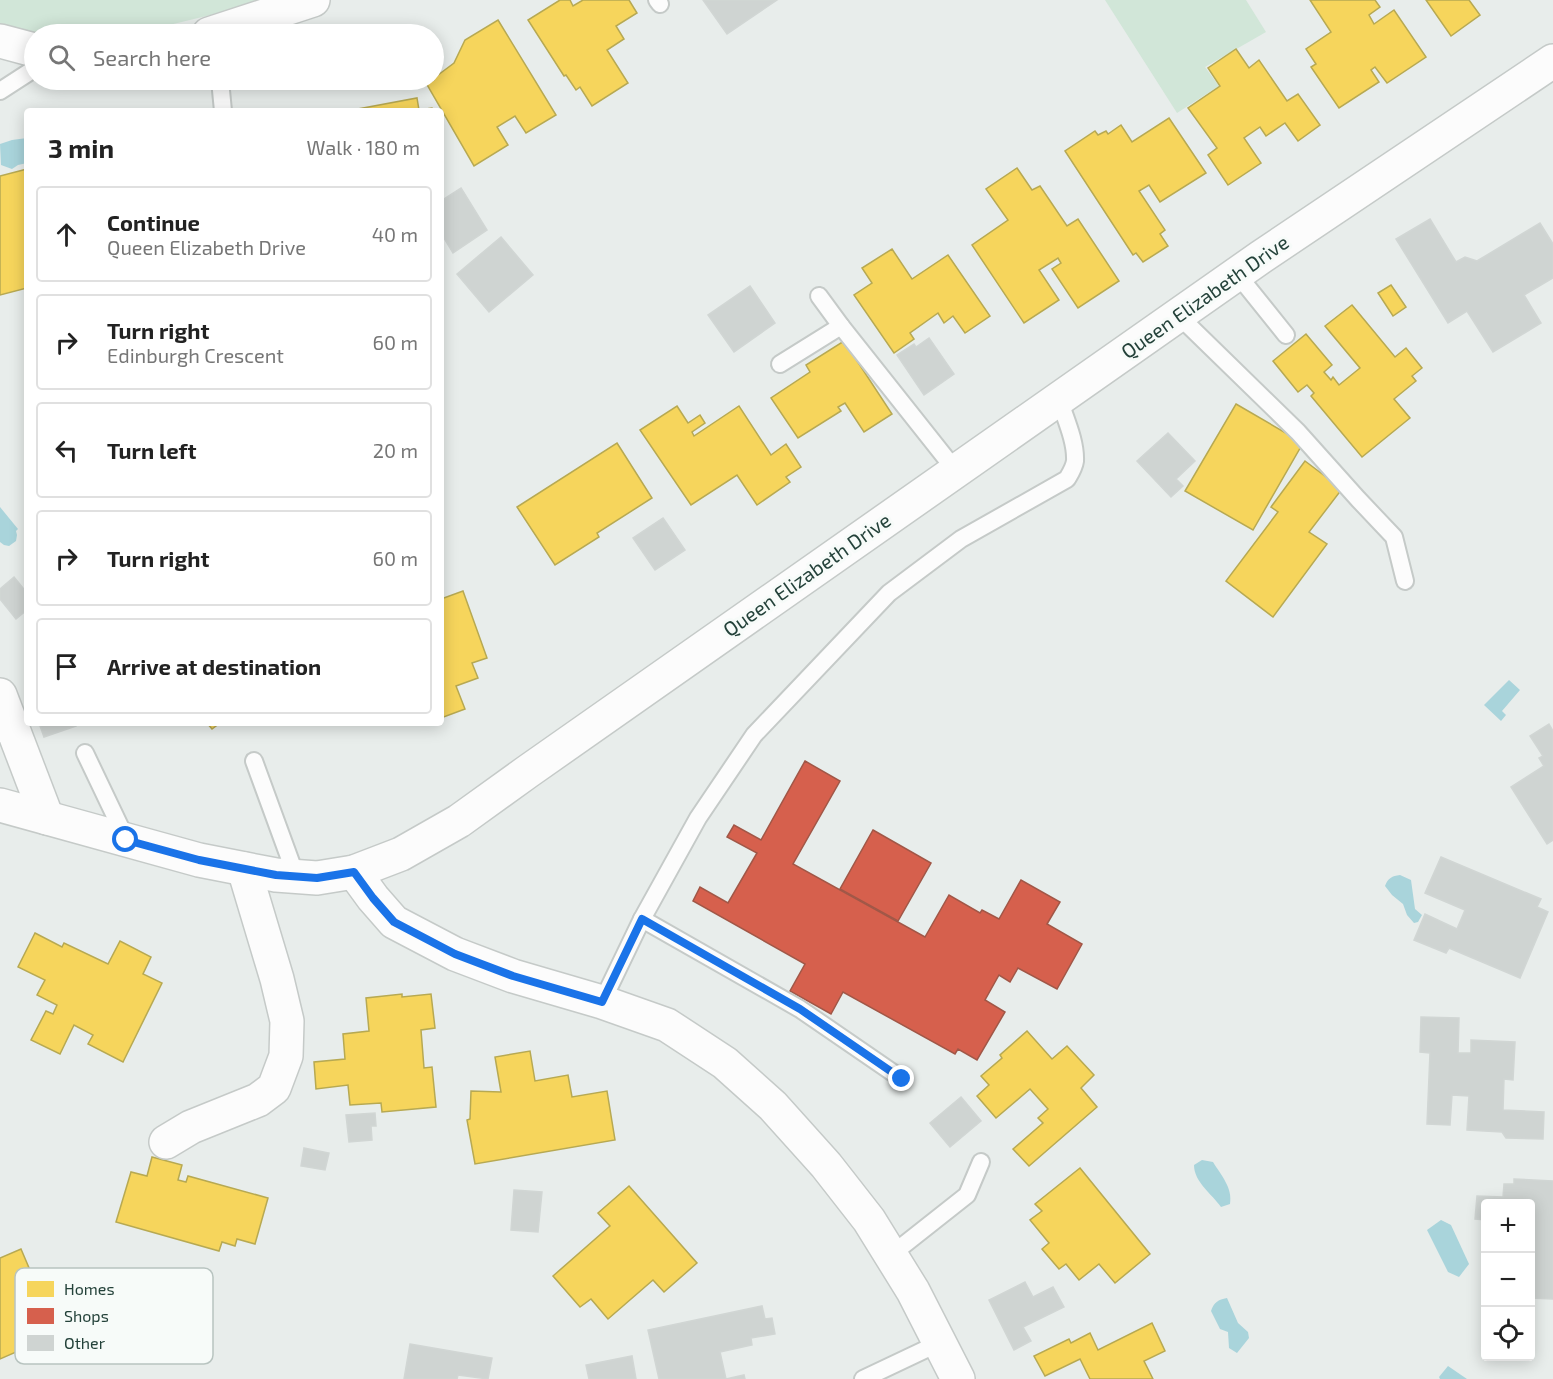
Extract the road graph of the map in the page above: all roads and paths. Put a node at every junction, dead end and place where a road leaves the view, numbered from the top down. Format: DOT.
graph roads {
  1 [pos="313,0"];
  2 [pos="243,24"];
  3 [pos="0,41"];
  4 [pos="24,47"];
  5 [pos="1553,61"];
  6 [pos="24,75"];
  7 [pos="221,90"];
  8 [pos="0,91"];
  9 [pos="223,108"];
  10 [pos="1237,274"];
  11 [pos="819,296"];
  12 [pos="1178,315"];
  13 [pos="841,326"];
  14 [pos="1286,335"];
  15 [pos="780,364"];
  16 [pos="1059,399"];
  17 [pos="956,471"];
  18 [pos="1405,581"];
  19 [pos="0,694"];
  20 [pos="85,753"];
  21 [pos="254,761"];
  22 [pos="0,805"];
  23 [pos="47,818"];
  24 [pos="126,840"];
  25 [pos="244,869"];
  26 [pos="354,872"];
  27 [pos="296,876"];
  28 [pos="642,919"];
  29 [pos="602,1002"];
  30 [pos="902,1079"];
  31 [pos="166,1142"];
  32 [pos="981,1162"];
  33 [pos="891,1255"];
  34 [pos="939,1343"];
  35 [pos="862,1379"];
  36 [pos="958,1379"];
  1 -- 2 [label="street"];
  3 -- 4 [label="street"];
  5 -- 10 [label="street, Queen Elizabeth Drive"];
  6 -- 8 [label="lane"];
  7 -- 9 [label="lane"];
  10 -- 12 [label="street, Queen Elizabeth Drive"];
  10 -- 14 [label="lane"];
  11 -- 13 [label="lane"];
  12 -- 16 [label="street, Queen Elizabeth Drive"];
  12 -- 18 [label="lane"];
  13 -- 15 [label="lane"];
  13 -- 17 [label="lane"];
  16 -- 17 [label="street, Queen Elizabeth Drive"];
  16 -- 28 [label="lane"];
  17 -- 26 [label="street, Queen Elizabeth Drive"];
  19 -- 23 [label="street"];
  20 -- 24 [label="lane"];
  21 -- 27 [label="lane"];
  22 -- 23 [label="street, Queen Elizabeth Drive"];
  23 -- 24 [label="street, Queen Elizabeth Drive"];
  24 -- 25 [label="street, Queen Elizabeth Drive"];
  25 -- 27 [label="street, Queen Elizabeth Drive"];
  25 -- 31 [label="street"];
  26 -- 27 [label="street, Queen Elizabeth Drive"];
  26 -- 29 [label="street"];
  28 -- 29 [label="lane"];
  28 -- 30 [label="lane"];
  29 -- 33 [label="street"];
  32 -- 33 [label="lane"];
  33 -- 34 [label="street"];
  34 -- 35 [label="lane"];
  34 -- 36 [label="street"];
}
